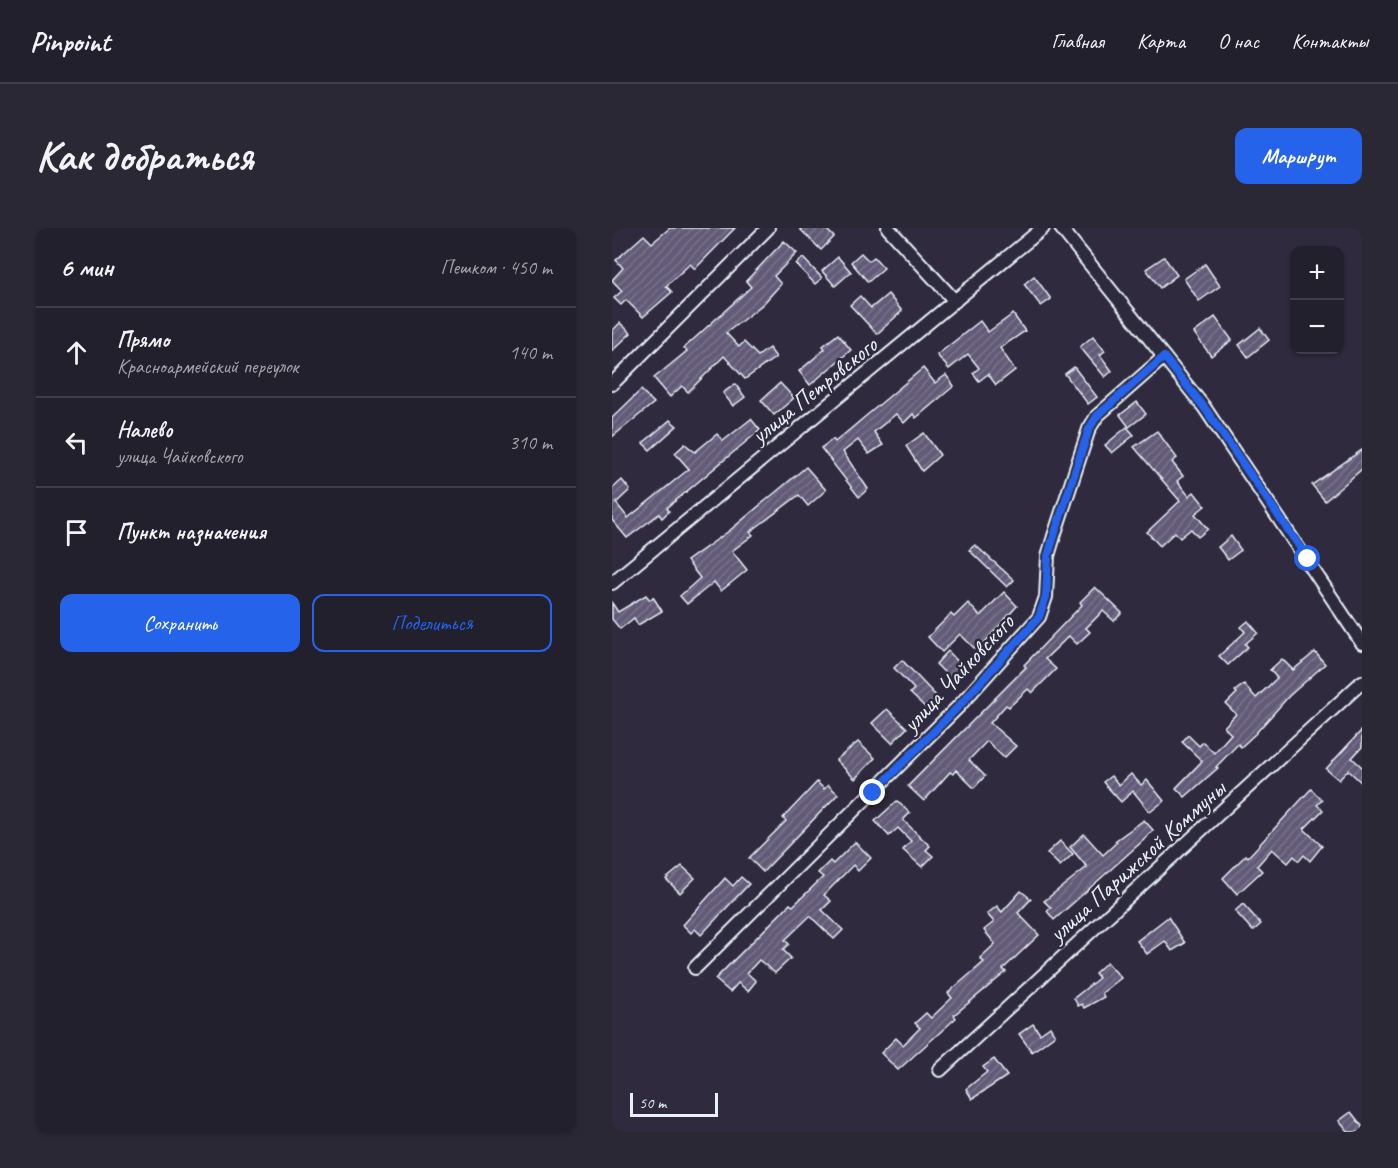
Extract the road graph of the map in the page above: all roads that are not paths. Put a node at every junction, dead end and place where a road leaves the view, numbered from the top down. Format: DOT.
graph roads {
  1 [pos="768,228"];
  2 [pos="888,228"];
  3 [pos="1043,228"];
  4 [pos="1061,228"];
  5 [pos="955,301"];
  6 [pos="1164,357"];
  7 [pos="612,384"];
  8 [pos="612,583"];
  9 [pos="1362,643"];
  10 [pos="1362,682"];
  11 [pos="695,968"];
  12 [pos="940,1070"];
  1 -- 7 [label="street"];
  2 -- 5 [label="street"];
  3 -- 5 [label="street, улица Петровского"];
  4 -- 6 [label="street"];
  5 -- 8 [label="street, улица Петровского"];
  6 -- 9 [label="street"];
  6 -- 11 [label="street, улица Чайковского"];
  10 -- 12 [label="street, улица Парижской Коммуны"];
}
